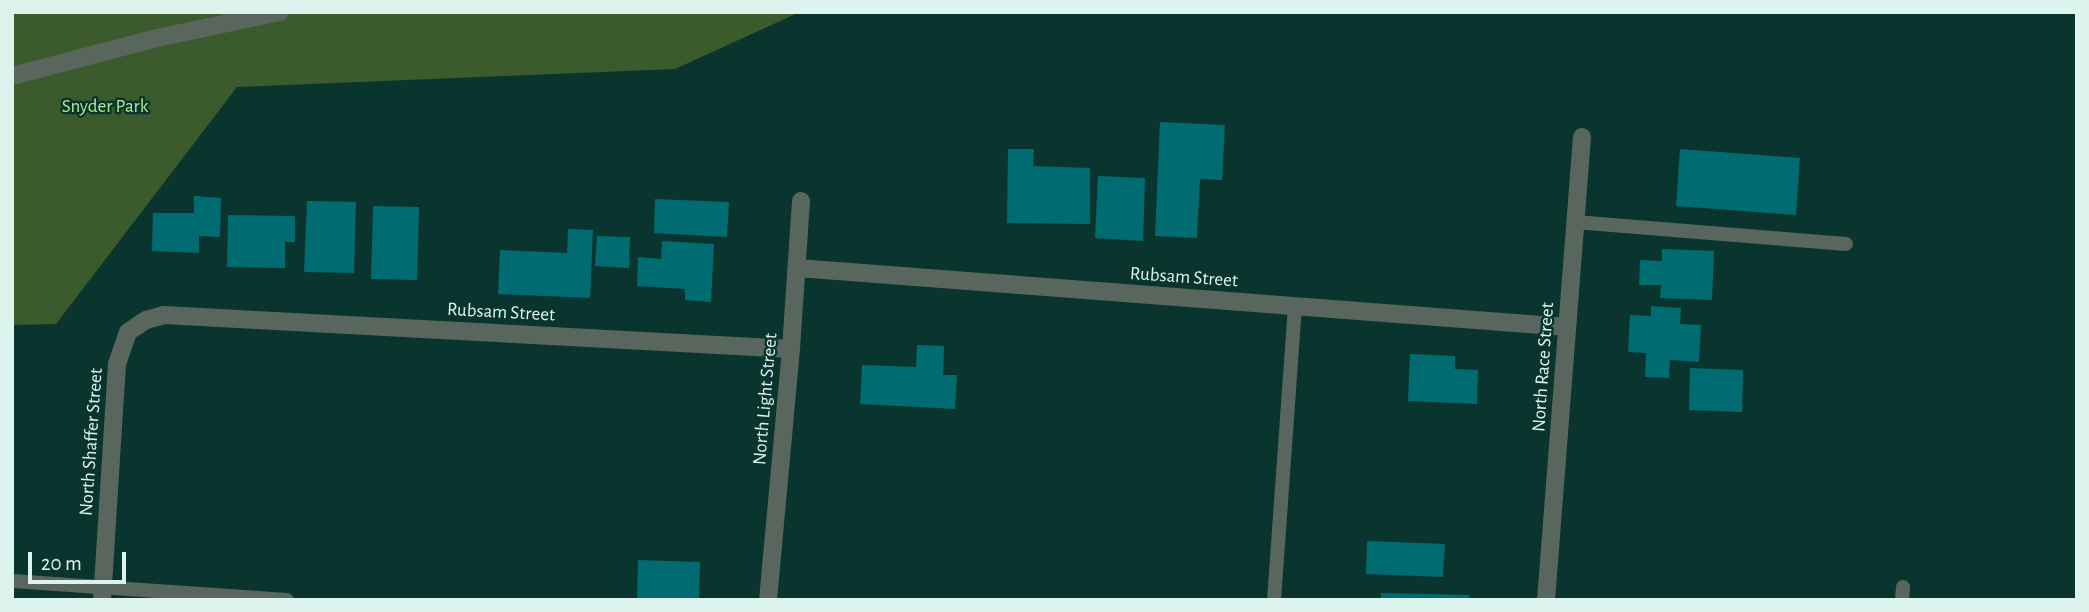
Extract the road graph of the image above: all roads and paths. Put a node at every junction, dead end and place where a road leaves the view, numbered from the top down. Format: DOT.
graph roads {
  1 [pos="280,12"];
  2 [pos="12,76"];
  3 [pos="1582,136"];
  4 [pos="801,201"];
  5 [pos="1575,222"];
  6 [pos="1846,244"];
  7 [pos="798,268"];
  8 [pos="1295,306"];
  9 [pos="208,317"];
  10 [pos="1567,327"];
  11 [pos="792,349"];
  12 [pos="12,580"];
  13 [pos="103,593"];
  14 [pos="287,600"];
  15 [pos="768,600"];
  16 [pos="1274,600"];
  17 [pos="1546,600"];
  1 -- 2 [label="street"];
  3 -- 5 [label="street, North Race Street"];
  4 -- 7 [label="street, North Light Street"];
  5 -- 6 [label="lane"];
  5 -- 10 [label="street, North Race Street"];
  7 -- 8 [label="street, Rubsam Street"];
  7 -- 11 [label="street, North Light Street"];
  8 -- 10 [label="street, Rubsam Street"];
  8 -- 16 [label="lane"];
  9 -- 11 [label="street, Rubsam Street"];
  9 -- 13 [label="street, North Shaffer Street"];
  10 -- 17 [label="street, North Race Street"];
  11 -- 15 [label="street, North Light Street"];
  12 -- 13 [label="lane"];
  13 -- 14 [label="lane"];
}
